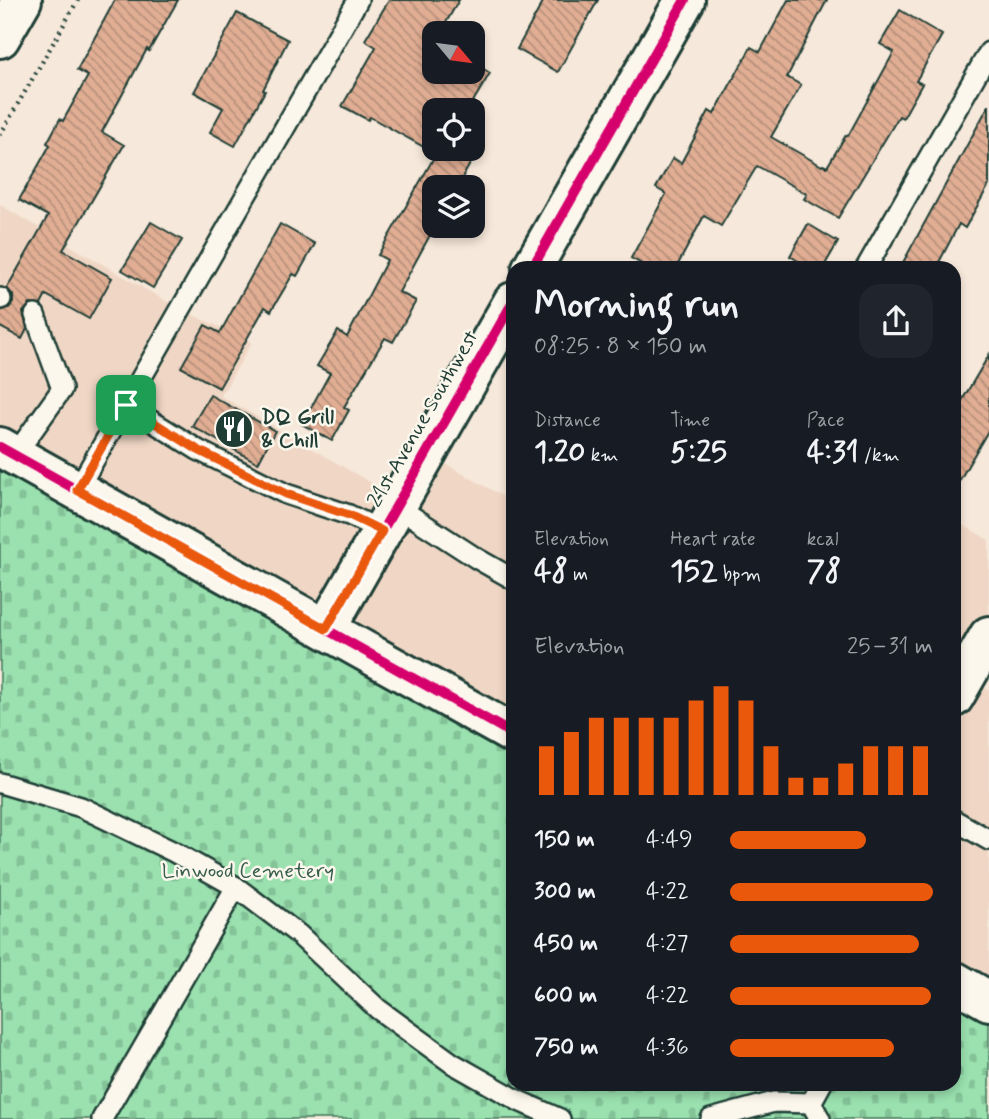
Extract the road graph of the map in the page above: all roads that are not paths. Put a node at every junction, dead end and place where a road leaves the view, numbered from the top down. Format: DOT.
graph roads {
  1 [pos="22,0"];
  2 [pos="358,0"];
  3 [pos="685,0"];
  4 [pos="0,38"];
  5 [pos="989,51"];
  6 [pos="536,261"];
  7 [pos="870,261"];
  8 [pos="506,314"];
  9 [pos="35,315"];
  10 [pos="126,405"];
  11 [pos="7,451"];
  12 [pos="77,490"];
  13 [pos="389,518"];
  14 [pos="506,575"];
  15 [pos="326,629"];
  16 [pos="989,636"];
  17 [pos="961,685"];
  18 [pos="506,730"];
  19 [pos="0,783"];
  20 [pos="961,824"];
  21 [pos="989,839"];
  22 [pos="236,887"];
  23 [pos="961,985"];
  24 [pos="989,1000"];
  25 [pos="820,1091"];
  26 [pos="816,1111"];
  27 [pos="102,1119"];
  28 [pos="560,1119"];
  29 [pos="711,1119"];
  1 -- 4 [label="street"];
  2 -- 10 [label="lane"];
  3 -- 6 [label="street"];
  5 -- 7 [label="lane"];
  8 -- 13 [label="street, 21st Avenue Southwest"];
  9 -- 11 [label="lane"];
  10 -- 12 [label="lane"];
  10 -- 13 [label="lane"];
  11 -- 12 [label="street"];
  12 -- 15 [label="street"];
  13 -- 14 [label="lane"];
  13 -- 15 [label="street, 21st Avenue Southwest"];
  15 -- 18 [label="street"];
  16 -- 17 [label="street"];
  19 -- 22 [label="lane"];
  20 -- 21 [label="lane"];
  22 -- 27 [label="lane"];
  22 -- 28 [label="lane"];
  23 -- 24 [label="street"];
  25 -- 26 [label="lane"];
  26 -- 29 [label="lane"];
}
